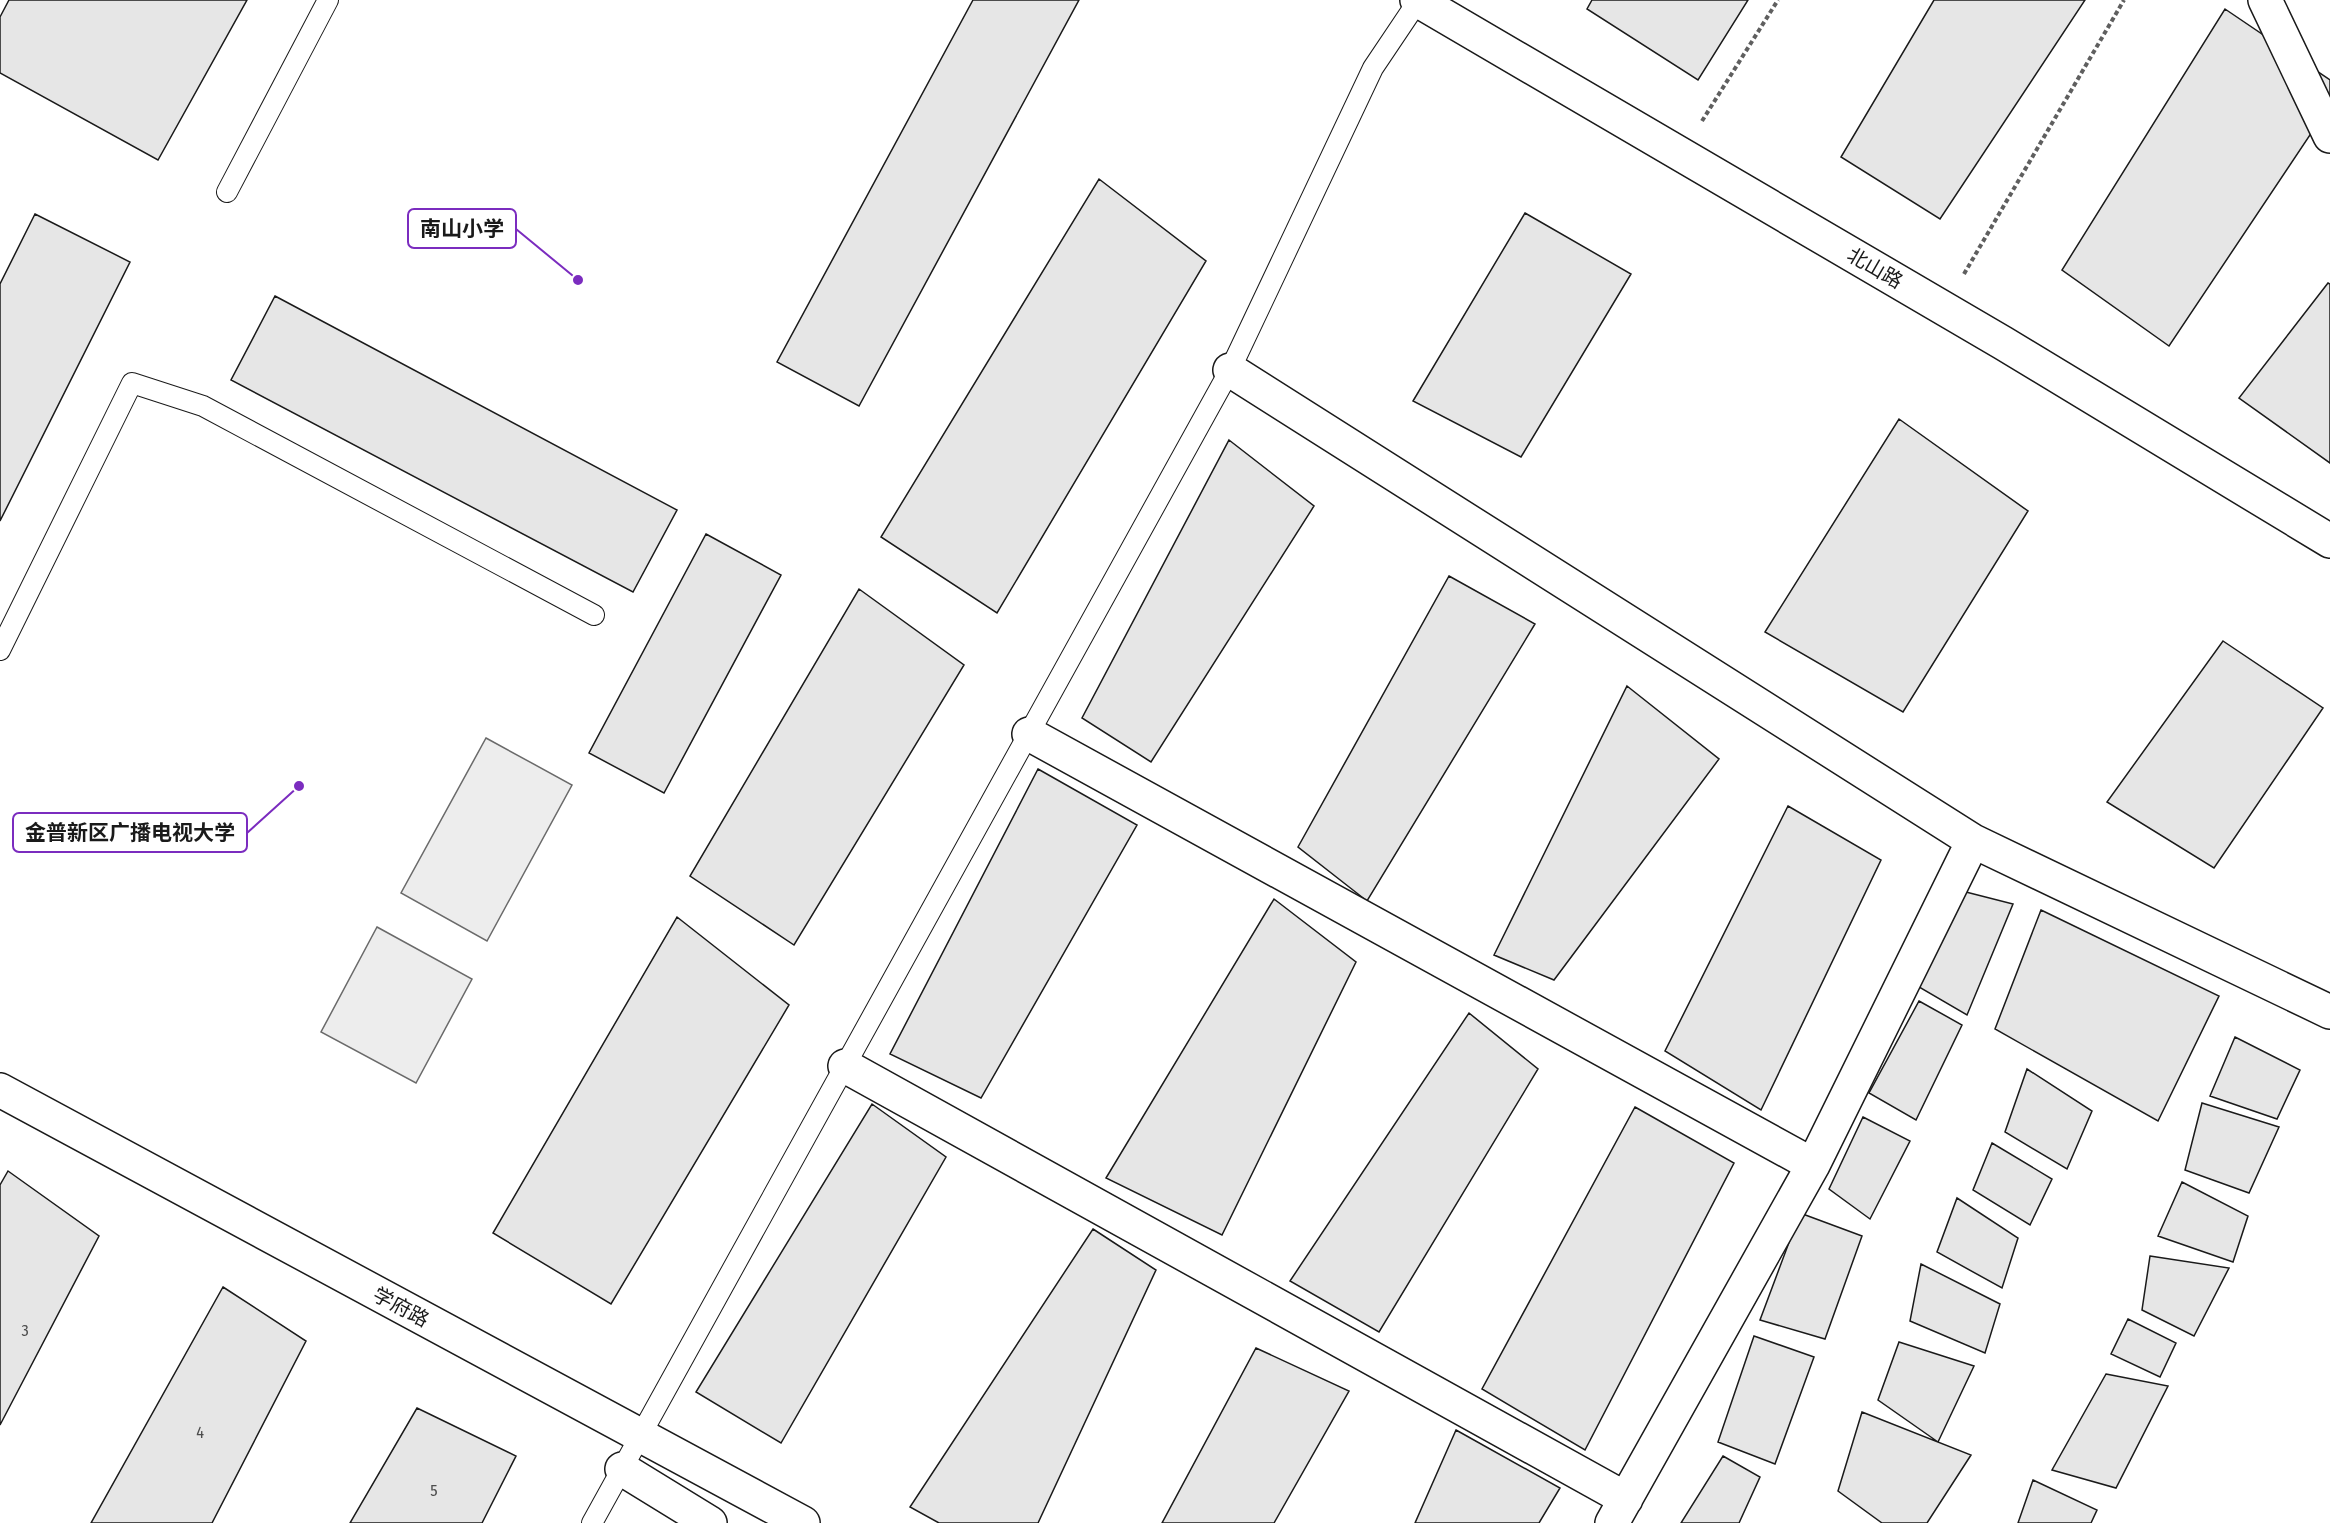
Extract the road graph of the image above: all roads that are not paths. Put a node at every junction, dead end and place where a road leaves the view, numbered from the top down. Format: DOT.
graph roads {
  1 [pos="328,0"];
  2 [pos="1418,0"];
  3 [pos="2265,0"];
  4 [pos="2330,136"];
  5 [pos="227,192"];
  6 [pos="1230,370"];
  7 [pos="2330,541"];
  8 [pos="594,615"];
  9 [pos="0,650"];
  10 [pos="1029,734"];
  11 [pos="1973,841"];
  12 [pos="2330,1012"];
  13 [pos="845,1066"];
  14 [pos="0,1090"];
  15 [pos="1813,1164"];
  16 [pos="641,1436"];
  17 [pos="622,1469"];
  18 [pos="1619,1511"];
  19 [pos="592,1523"];
  20 [pos="710,1523"];
  21 [pos="803,1523"];
  1 -- 5 [label="lane"];
  2 -- 6 [label="lane"];
  2 -- 7 [label="street, 北山路"];
  3 -- 4 [label="street"];
  6 -- 10 [label="lane"];
  6 -- 11 [label="street"];
  8 -- 9 [label="lane"];
  10 -- 13 [label="lane"];
  10 -- 15 [label="street"];
  11 -- 12 [label="street"];
  11 -- 15 [label="street"];
  13 -- 16 [label="lane"];
  13 -- 18 [label="street"];
  14 -- 16 [label="street, 学府路"];
  15 -- 18 [label="street"];
  16 -- 17 [label="lane"];
  16 -- 21 [label="street, 学府路"];
  17 -- 19 [label="lane"];
  17 -- 20 [label="street"];
}
